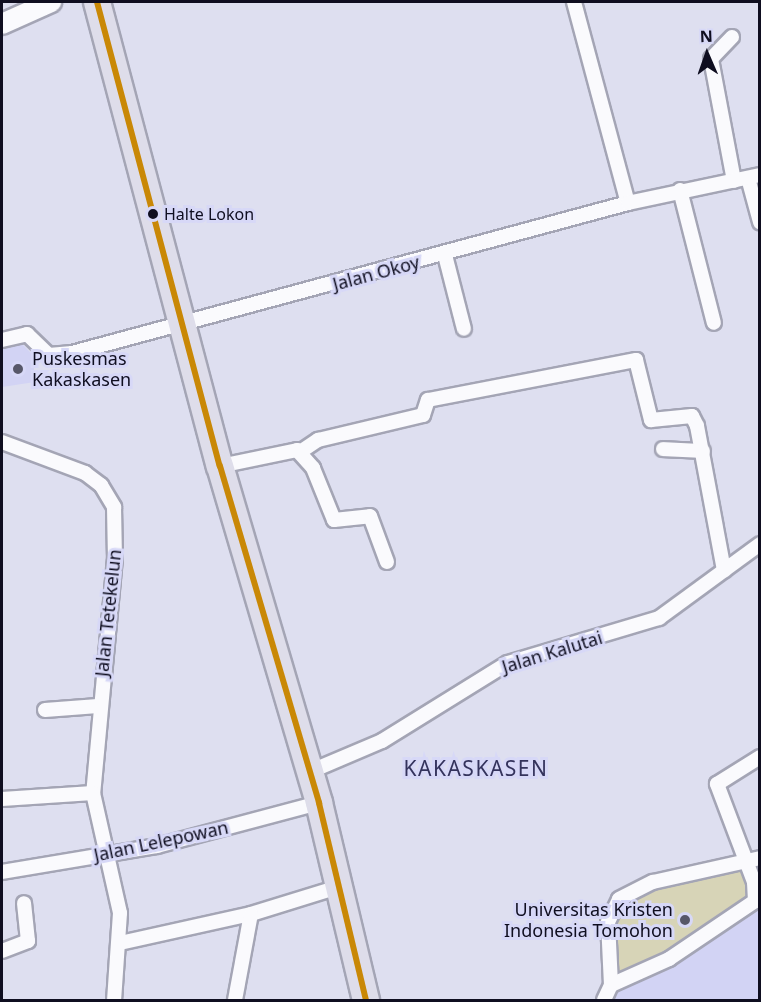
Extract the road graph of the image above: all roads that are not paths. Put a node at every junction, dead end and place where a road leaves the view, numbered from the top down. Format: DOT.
graph roads {
  1 [pos="51,2"];
  2 [pos="97,2"];
  3 [pos="574,2"];
  4 [pos="2,24"];
  5 [pos="732,37"];
  6 [pos="754,177"];
  7 [pos="734,181"];
  8 [pos="680,190"];
  9 [pos="628,203"];
  10 [pos="759,222"];
  11 [pos="445,255"];
  12 [pos="184,322"];
  13 [pos="714,323"];
  14 [pos="464,329"];
  15 [pos="2,340"];
  16 [pos="2,442"];
  17 [pos="663,449"];
  18 [pos="703,451"];
  19 [pos="300,452"];
  20 [pos="220,466"];
  21 [pos="759,544"];
  22 [pos="387,562"];
  23 [pos="724,570"];
  24 [pos="98,706"];
  25 [pos="45,710"];
  26 [pos="759,757"];
  27 [pos="309,772"];
  28 [pos="93,793"];
  29 [pos="2,799"];
  30 [pos="319,803"];
  31 [pos="105,853"];
  32 [pos="759,858"];
  33 [pos="743,861"];
  34 [pos="2,872"];
  35 [pos="338,887"];
  36 [pos="24,903"];
  37 [pos="251,914"];
  38 [pos="120,943"];
  39 [pos="2,951"];
  40 [pos="611,985"];
  41 [pos="114,1000"];
  42 [pos="235,1000"];
  43 [pos="366,1000"];
  44 [pos="604,1000"];
  1 -- 4 [label="street"];
  2 -- 12 [label="highway"];
  3 -- 9 [label="street"];
  5 -- 7 [label="street"];
  6 -- 7 [label="street, Jalan Okoy"];
  6 -- 10 [label="street"];
  7 -- 8 [label="street, Jalan Okoy"];
  8 -- 9 [label="street, Jalan Okoy"];
  8 -- 13 [label="street"];
  9 -- 11 [label="street, Jalan Okoy"];
  11 -- 12 [label="street, Jalan Okoy"];
  11 -- 14 [label="street"];
  12 -- 15 [label="street, Jalan Okoy"];
  12 -- 20 [label="highway"];
  16 -- 24 [label="street, Jalan Tetekelun"];
  17 -- 18 [label="street"];
  18 -- 19 [label="street"];
  18 -- 23 [label="street"];
  19 -- 20 [label="street"];
  19 -- 22 [label="street"];
  20 -- 27 [label="highway"];
  21 -- 23 [label="street, Jalan Kalutai"];
  23 -- 27 [label="street, Jalan Kalutai"];
  24 -- 25 [label="street"];
  24 -- 28 [label="street, Jalan Tetekelun"];
  26 -- 33 [label="street"];
  27 -- 30 [label="highway"];
  28 -- 29 [label="street"];
  28 -- 31 [label="street, Jalan Tetekelun"];
  30 -- 31 [label="street, Jalan Lelepowan"];
  30 -- 35 [label="highway"];
  31 -- 34 [label="street, Jalan Lelepowan"];
  31 -- 38 [label="street, Jalan Tetekelun"];
  32 -- 33 [label="street"];
  33 -- 40 [label="street"];
  33 -- 40 [label="street"];
  35 -- 37 [label="street"];
  35 -- 43 [label="highway"];
  36 -- 39 [label="street"];
  37 -- 38 [label="street"];
  37 -- 42 [label="street"];
  38 -- 41 [label="street, Jalan Tetekelun"];
  40 -- 44 [label="street"];
}
